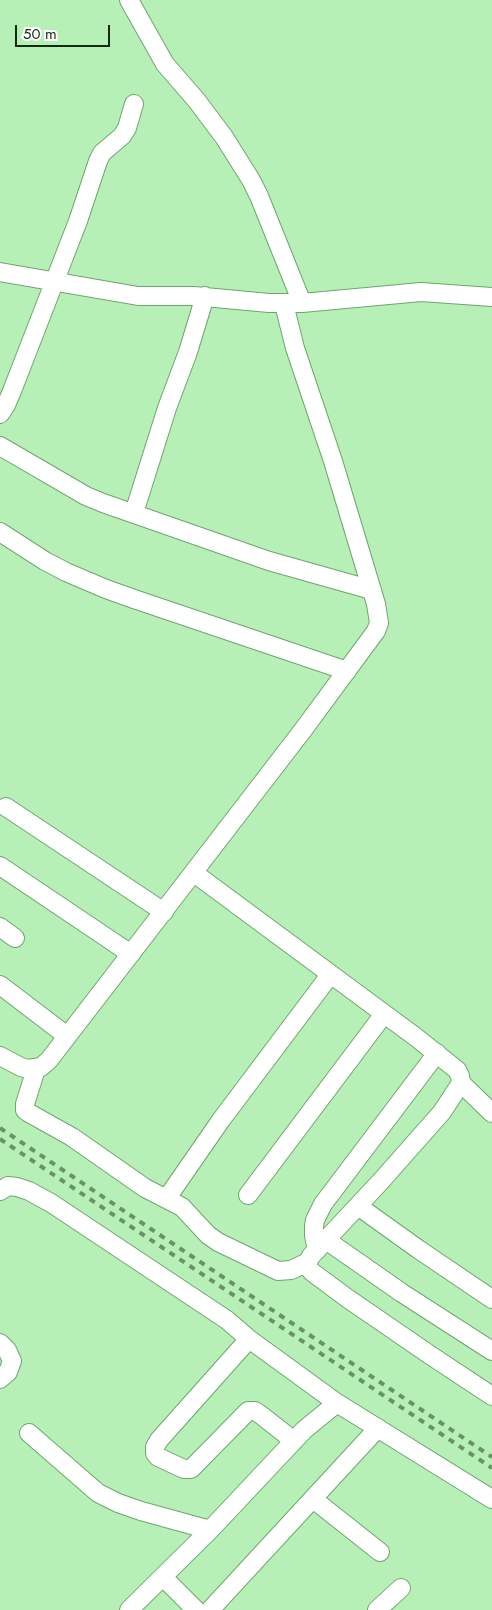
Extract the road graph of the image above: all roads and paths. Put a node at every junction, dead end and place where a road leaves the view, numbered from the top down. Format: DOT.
graph roads {
  1 [pos="128,0"];
  2 [pos="134,104"];
  3 [pos="0,272"];
  4 [pos="55,281"];
  5 [pos="205,296"];
  6 [pos="492,298"];
  7 [pos="302,303"];
  8 [pos="284,304"];
  9 [pos="6,388"];
  10 [pos="0,414"];
  11 [pos="0,446"];
  12 [pos="134,513"];
  13 [pos="0,532"];
  14 [pos="372,590"];
  15 [pos="347,671"];
  16 [pos="6,807"];
  17 [pos="0,866"];
  18 [pos="194,873"];
  19 [pos="164,912"];
  20 [pos="0,927"];
  21 [pos="15,938"];
  22 [pos="131,954"];
  23 [pos="330,975"];
  24 [pos="0,985"];
  25 [pos="384,1014"];
  26 [pos="67,1036"];
  27 [pos="437,1054"];
  28 [pos="0,1056"];
  29 [pos="36,1069"];
  30 [pos="460,1083"];
  31 [pos="492,1113"];
  32 [pos="0,1191"];
  33 [pos="248,1195"];
  34 [pos="167,1198"];
  35 [pos="358,1206"];
  36 [pos="317,1251"];
  37 [pos="492,1299"];
  38 [pos="249,1340"];
  39 [pos="0,1343"];
  40 [pos="492,1351"];
  41 [pos="0,1379"];
  42 [pos="492,1396"];
  43 [pos="337,1403"];
  44 [pos="378,1428"];
  45 [pos="29,1433"];
  46 [pos="294,1441"];
  47 [pos="313,1499"];
  48 [pos="492,1500"];
  49 [pos="210,1530"];
  50 [pos="380,1552"];
  51 [pos="163,1577"];
  52 [pos="401,1588"];
  53 [pos="129,1610"];
  54 [pos="196,1610"];
  55 [pos="210,1610"];
  56 [pos="377,1610"];
  1 -- 7 [label="street"];
  2 -- 4 [label="street"];
  3 -- 4 [label="street"];
  4 -- 5 [label="street"];
  4 -- 9 [label="street"];
  5 -- 8 [label="street"];
  5 -- 12 [label="street"];
  6 -- 7 [label="street"];
  7 -- 8 [label="street"];
  8 -- 14 [label="street"];
  9 -- 10 [label="street"];
  11 -- 12 [label="street"];
  12 -- 14 [label="street"];
  13 -- 15 [label="street"];
  14 -- 15 [label="street"];
  15 -- 18 [label="street"];
  16 -- 19 [label="street"];
  17 -- 22 [label="street"];
  18 -- 19 [label="street"];
  18 -- 23 [label="street"];
  19 -- 22 [label="street"];
  20 -- 21 [label="street"];
  22 -- 26 [label="street"];
  23 -- 25 [label="street"];
  23 -- 34 [label="street"];
  24 -- 26 [label="street"];
  25 -- 27 [label="street"];
  25 -- 33 [label="street"];
  26 -- 29 [label="street"];
  27 -- 30 [label="street"];
  27 -- 36 [label="street"];
  28 -- 29 [label="street"];
  29 -- 34 [label="street"];
  30 -- 31 [label="street"];
  30 -- 35 [label="street"];
  32 -- 38 [label="street"];
  34 -- 36 [label="street"];
  35 -- 36 [label="street"];
  35 -- 37 [label="street"];
  36 -- 40 [label="street"];
  36 -- 42 [label="street"];
  38 -- 43 [label="street"];
  38 -- 46 [label="street"];
  39 -- 41 [label="street"];
  43 -- 44 [label="street"];
  43 -- 46 [label="street"];
  44 -- 47 [label="street"];
  44 -- 48 [label="street"];
  45 -- 49 [label="street"];
  46 -- 49 [label="street"];
  47 -- 50 [label="street"];
  47 -- 55 [label="street"];
  49 -- 51 [label="street"];
  51 -- 53 [label="street"];
  51 -- 54 [label="street"];
  52 -- 56 [label="street"];
}
